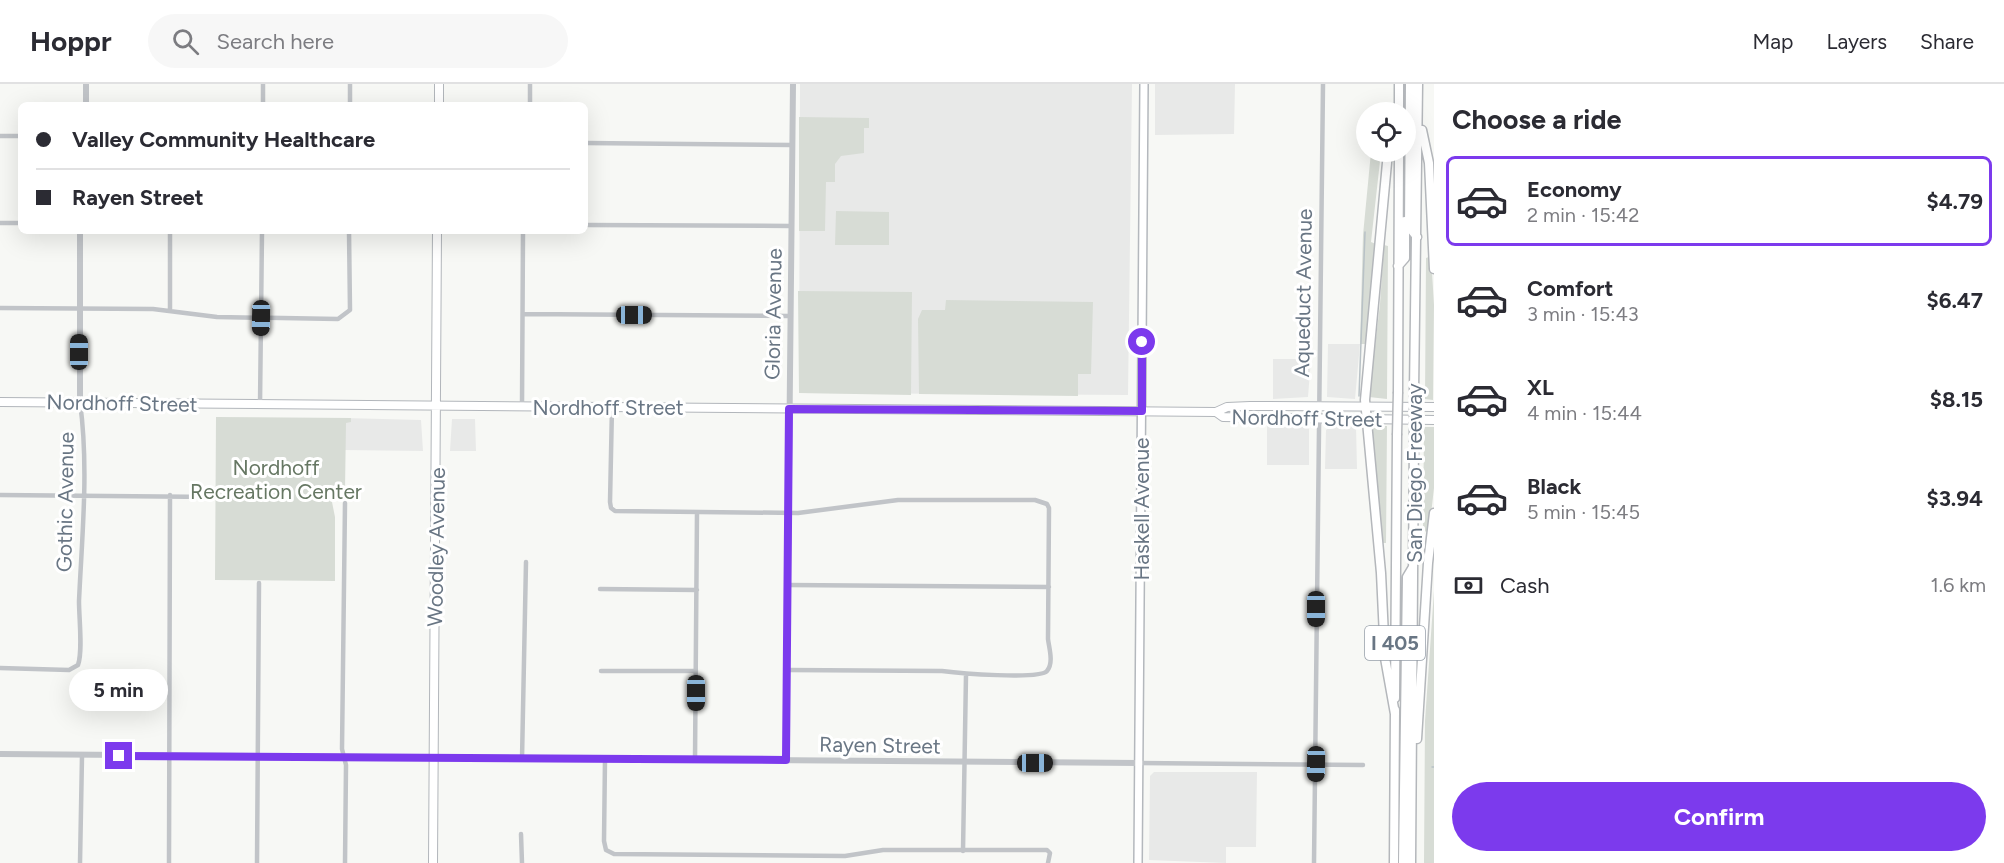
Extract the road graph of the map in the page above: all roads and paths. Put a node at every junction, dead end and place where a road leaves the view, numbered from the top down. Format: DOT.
graph roads {
  1 [pos="86,84"];
  2 [pos="263,84"];
  3 [pos="350,84"];
  4 [pos="439,84"];
  5 [pos="530,84"];
  6 [pos="793,84"];
  7 [pos="1144,84"];
  8 [pos="1323,84"];
  9 [pos="1408,84"];
  10 [pos="1418,84"];
  11 [pos="86,102"];
  12 [pos="263,102"];
  13 [pos="350,102"];
  14 [pos="439,102"];
  15 [pos="530,102"];
  16 [pos="1407,102"];
  17 [pos="1418,114"];
  18 [pos="0,136"];
  19 [pos="18,136"];
  20 [pos="588,143"];
  21 [pos="792,145"];
  22 [pos="1387,162"];
  23 [pos="1399,162"];
  24 [pos="1406,162"];
  25 [pos="0,223"];
  26 [pos="18,223"];
  27 [pos="588,225"];
  28 [pos="791,226"];
  29 [pos="80,234"];
  30 [pos="170,234"];
  31 [pos="262,234"];
  32 [pos="349,234"];
  33 [pos="437,234"];
  34 [pos="523,234"];
  35 [pos="1417,237"];
  36 [pos="1398,267"];
  37 [pos="1434,269"];
  38 [pos="0,308"];
  39 [pos="79,308"];
  40 [pos="170,310"];
  41 [pos="523,314"];
  42 [pos="790,316"];
  43 [pos="261,318"];
  44 [pos="0,402"];
  45 [pos="80,402"];
  46 [pos="260,405"];
  47 [pos="437,406"];
  48 [pos="522,406"];
  49 [pos="1317,406"];
  50 [pos="1365,406"];
  51 [pos="612,407"];
  52 [pos="1434,407"];
  53 [pos="789,409"];
  54 [pos="1142,411"];
  55 [pos="1216,412"];
  56 [pos="1317,417"];
  57 [pos="1366,419"];
  58 [pos="1434,420"];
  59 [pos="84,494"];
  60 [pos="0,495"];
  61 [pos="170,495"];
  62 [pos="214,497"];
  63 [pos="345,503"];
  64 [pos="697,512"];
  65 [pos="788,512"];
  66 [pos="1434,513"];
  67 [pos="525,562"];
  68 [pos="1413,566"];
  69 [pos="1396,571"];
  70 [pos="259,583"];
  71 [pos="788,585"];
  72 [pos="1049,587"];
  73 [pos="600,589"];
  74 [pos="697,590"];
  75 [pos="0,668"];
  76 [pos="788,670"];
  77 [pos="601,671"];
  78 [pos="696,671"];
  79 [pos="966,675"];
  80 [pos="1395,714"];
  81 [pos="0,754"];
  82 [pos="82,756"];
  83 [pos="170,756"];
  84 [pos="258,757"];
  85 [pos="344,758"];
  86 [pos="434,758"];
  87 [pos="522,759"];
  88 [pos="605,759"];
  89 [pos="695,759"];
  90 [pos="786,760"];
  91 [pos="963,763"];
  92 [pos="1139,763"];
  93 [pos="1316,764"];
  94 [pos="1363,765"];
  95 [pos="1412,766"];
  96 [pos="521,834"];
  97 [pos="963,851"];
  98 [pos="785,855"];
  99 [pos="80,863"];
  100 [pos="169,863"];
  101 [pos="257,863"];
  102 [pos="345,863"];
  103 [pos="433,863"];
  104 [pos="522,863"];
  105 [pos="785,863"];
  106 [pos="1048,863"];
  107 [pos="1138,863"];
  108 [pos="1314,863"];
  109 [pos="1394,863"];
  110 [pos="1402,863"];
  111 [pos="1411,863"];
  1 -- 11 [label="street"];
  2 -- 12 [label="street"];
  3 -- 13 [label="street"];
  4 -- 14 [label="main road"];
  5 -- 15 [label="street"];
  6 -- 21 [label="street, Gloria Avenue"];
  7 -- 54 [label="main road, Haskell Avenue"];
  8 -- 49 [label="street, Aqueduct Avenue"];
  9 -- 16 [label="highway"];
  9 -- 35 [label="highway"];
  10 -- 17 [label="highway, San Diego Freeway / I 405"];
  17 -- 35 [label="highway, San Diego Freeway / I 405"];
  17 -- 37 [label="highway"];
  18 -- 19 [label="street"];
  20 -- 21 [label="street"];
  21 -- 28 [label="street, Gloria Avenue"];
  22 -- 50 [label="highway"];
  23 -- 36 [label="highway, San Diego Freeway / I 405"];
  24 -- 36 [label="highway"];
  25 -- 26 [label="street"];
  27 -- 28 [label="street"];
  28 -- 42 [label="street, Gloria Avenue"];
  29 -- 39 [label="street, Gothic Avenue"];
  30 -- 40 [label="street"];
  31 -- 43 [label="street"];
  32 -- 43 [label="street"];
  33 -- 47 [label="main road, Woodley Avenue"];
  34 -- 41 [label="street"];
  35 -- 68 [label="highway, San Diego Freeway / I 405, bridge"];
  36 -- 69 [label="highway, San Diego Freeway / I 405, bridge"];
  38 -- 39 [label="street"];
  39 -- 40 [label="street"];
  39 -- 45 [label="street, Gothic Avenue"];
  40 -- 43 [label="street"];
  41 -- 42 [label="street"];
  41 -- 48 [label="street"];
  42 -- 53 [label="street, Gloria Avenue"];
  43 -- 46 [label="street"];
  44 -- 45 [label="main road, Nordhoff Street"];
  45 -- 46 [label="main road, Nordhoff Street"];
  45 -- 59 [label="street, Gothic Avenue"];
  46 -- 47 [label="main road, Nordhoff Street"];
  47 -- 48 [label="main road, Nordhoff Street"];
  47 -- 86 [label="main road, Woodley Avenue"];
  48 -- 51 [label="main road, Nordhoff Street"];
  49 -- 50 [label="main road, Nordhoff Street"];
  49 -- 55 [label="main road, Nordhoff Street"];
  49 -- 56 [label="street, Aqueduct Avenue"];
  50 -- 52 [label="main road, Nordhoff Street"];
  50 -- 57 [label="highway"];
  51 -- 53 [label="main road, Nordhoff Street"];
  51 -- 64 [label="street"];
  53 -- 54 [label="main road, Nordhoff Street"];
  53 -- 65 [label="street, Gloria Avenue"];
  54 -- 55 [label="main road, Nordhoff Street"];
  54 -- 92 [label="main road, Haskell Avenue"];
  55 -- 56 [label="main road, Nordhoff Street"];
  56 -- 57 [label="main road, Nordhoff Street"];
  56 -- 93 [label="street, Aqueduct Avenue"];
  57 -- 58 [label="main road, Nordhoff Street"];
  57 -- 80 [label="highway"];
  59 -- 60 [label="street"];
  59 -- 61 [label="street"];
  59 -- 75 [label="street, Gothic Avenue"];
  61 -- 62 [label="street"];
  61 -- 83 [label="street"];
  63 -- 85 [label="street"];
  64 -- 65 [label="street"];
  64 -- 74 [label="street"];
  65 -- 71 [label="street, Gloria Avenue"];
  65 -- 72 [label="street"];
  66 -- 95 [label="highway"];
  67 -- 87 [label="street"];
  68 -- 95 [label="highway, San Diego Freeway / I 405"];
  68 -- 110 [label="highway"];
  69 -- 80 [label="highway, San Diego Freeway / I 405"];
  69 -- 110 [label="highway"];
  70 -- 84 [label="street"];
  71 -- 72 [label="street"];
  71 -- 76 [label="street, Gloria Avenue"];
  72 -- 79 [label="street"];
  73 -- 74 [label="street"];
  74 -- 78 [label="street"];
  76 -- 79 [label="street"];
  76 -- 90 [label="street, Gloria Avenue"];
  77 -- 78 [label="street"];
  78 -- 89 [label="street"];
  79 -- 91 [label="street"];
  80 -- 109 [label="highway, San Diego Freeway / I 405"];
  81 -- 82 [label="street, Rayen Street"];
  82 -- 83 [label="street, Rayen Street"];
  82 -- 99 [label="street"];
  83 -- 84 [label="street, Rayen Street"];
  83 -- 100 [label="street"];
  84 -- 85 [label="street, Rayen Street"];
  84 -- 101 [label="street"];
  85 -- 86 [label="street, Rayen Street"];
  85 -- 102 [label="street"];
  86 -- 87 [label="street, Rayen Street"];
  86 -- 103 [label="main road, Woodley Avenue"];
  87 -- 88 [label="street, Rayen Street"];
  88 -- 89 [label="street, Rayen Street"];
  88 -- 98 [label="street"];
  89 -- 90 [label="street, Rayen Street"];
  90 -- 91 [label="street, Rayen Street"];
  91 -- 92 [label="street, Rayen Street"];
  91 -- 97 [label="street"];
  92 -- 93 [label="street, Rayen Street"];
  92 -- 107 [label="main road, Haskell Avenue"];
  93 -- 94 [label="street, Rayen Street"];
  93 -- 108 [label="street, Aqueduct Avenue"];
  95 -- 111 [label="highway, San Diego Freeway / I 405"];
  96 -- 104 [label="street"];
  97 -- 98 [label="street"];
  97 -- 106 [label="street"];
  98 -- 105 [label="street"];
}
